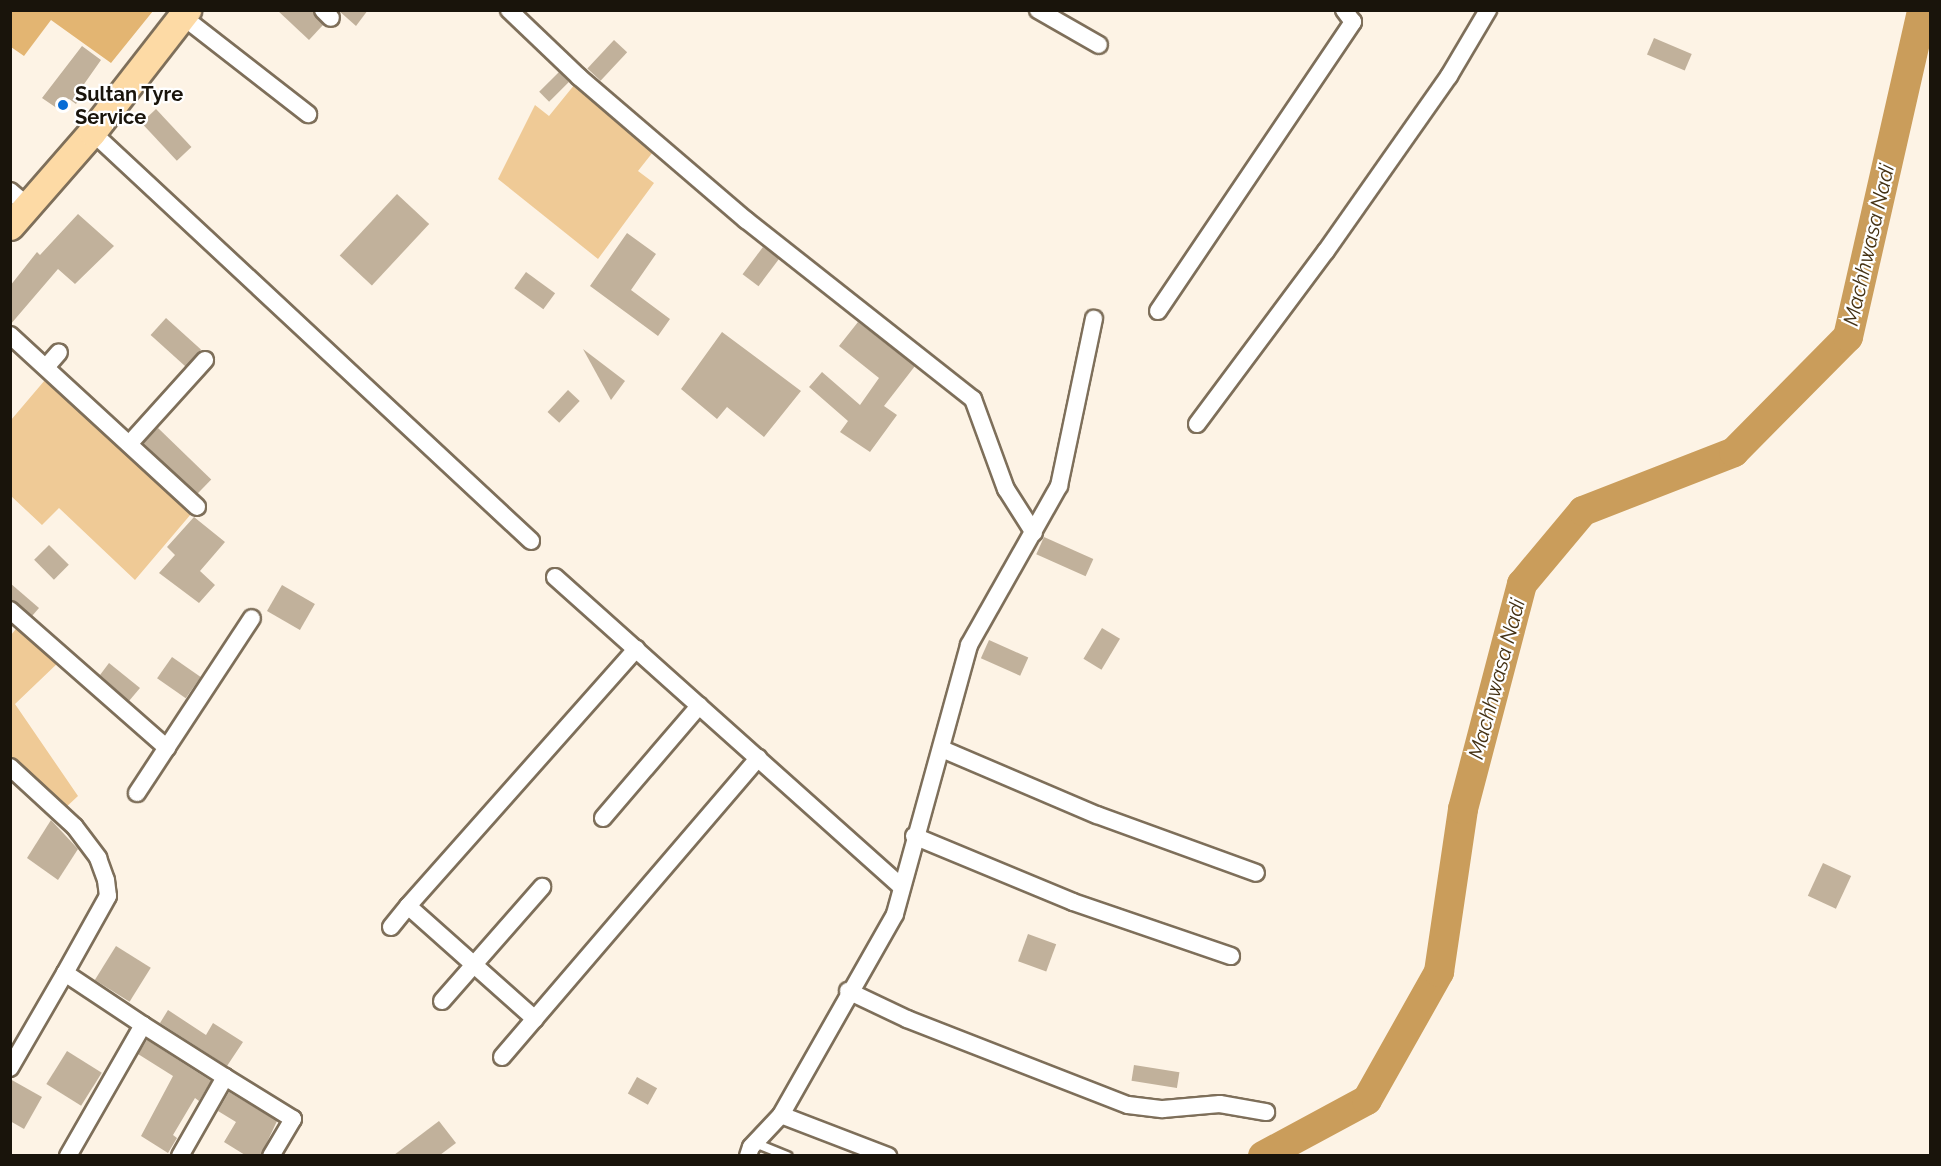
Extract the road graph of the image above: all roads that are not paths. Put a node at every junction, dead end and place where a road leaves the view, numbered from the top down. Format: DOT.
graph roads {
  1 [pos="509,10"];
  2 [pos="1038,10"];
  3 [pos="1344,10"];
  4 [pos="1488,10"];
  5 [pos="184,13"];
  6 [pos="1099,45"];
  7 [pos="308,114"];
  8 [pos="92,132"];
  9 [pos="16,208"];
  10 [pos="1158,311"];
  11 [pos="1094,319"];
  12 [pos="10,335"];
  13 [pos="59,352"];
  14 [pos="205,360"];
  15 [pos="47,366"];
  16 [pos="1197,424"];
  17 [pos="130,443"];
  18 [pos="197,507"];
  19 [pos="1034,533"];
  20 [pos="531,541"];
  21 [pos="555,577"];
  22 [pos="10,610"];
  23 [pos="252,618"];
  24 [pos="636,649"];
  25 [pos="699,706"];
  26 [pos="167,748"];
  27 [pos="942,749"];
  28 [pos="758,758"];
  29 [pos="10,767"];
  30 [pos="137,793"];
  31 [pos="603,818"];
  32 [pos="914,836"];
  33 [pos="1256,873"];
  34 [pos="542,886"];
  35 [pos="902,887"];
  36 [pos="408,906"];
  37 [pos="391,927"];
  38 [pos="1231,956"];
  39 [pos="474,965"];
  40 [pos="65,973"];
  41 [pos="848,991"];
  42 [pos="442,1001"];
  43 [pos="535,1019"];
  44 [pos="143,1025"];
  45 [pos="502,1057"];
  46 [pos="10,1068"];
  47 [pos="225,1077"];
  48 [pos="1266,1112"];
  49 [pos="781,1115"];
  50 [pos="751,1149"];
  51 [pos="68,1155"];
  52 [pos="180,1155"];
  53 [pos="271,1155"];
  54 [pos="787,1155"];
  55 [pos="888,1155"];
  1 -- 19 [label="street"];
  2 -- 6 [label="street"];
  3 -- 10 [label="street"];
  4 -- 16 [label="street"];
  5 -- 7 [label="street"];
  5 -- 8 [label="main road"];
  8 -- 9 [label="main road"];
  8 -- 20 [label="street"];
  11 -- 19 [label="street"];
  12 -- 15 [label="street"];
  13 -- 15 [label="street"];
  14 -- 17 [label="street"];
  15 -- 17 [label="street"];
  17 -- 18 [label="street"];
  19 -- 27 [label="street"];
  21 -- 24 [label="street"];
  22 -- 26 [label="street"];
  23 -- 26 [label="street"];
  24 -- 25 [label="street"];
  24 -- 36 [label="street"];
  25 -- 28 [label="street"];
  25 -- 31 [label="street"];
  26 -- 30 [label="street"];
  27 -- 32 [label="street"];
  27 -- 33 [label="street"];
  28 -- 35 [label="street"];
  28 -- 43 [label="street"];
  29 -- 40 [label="street"];
  32 -- 35 [label="street"];
  32 -- 38 [label="street"];
  34 -- 39 [label="street"];
  35 -- 41 [label="street"];
  36 -- 37 [label="street"];
  36 -- 39 [label="street"];
  39 -- 42 [label="street"];
  39 -- 43 [label="street"];
  40 -- 44 [label="street"];
  40 -- 46 [label="street"];
  41 -- 48 [label="street"];
  41 -- 49 [label="street"];
  43 -- 45 [label="street"];
  44 -- 47 [label="street"];
  44 -- 51 [label="street"];
  47 -- 52 [label="street"];
  47 -- 53 [label="street"];
  49 -- 50 [label="street"];
  49 -- 55 [label="street"];
  50 -- 54 [label="lane"];
}
